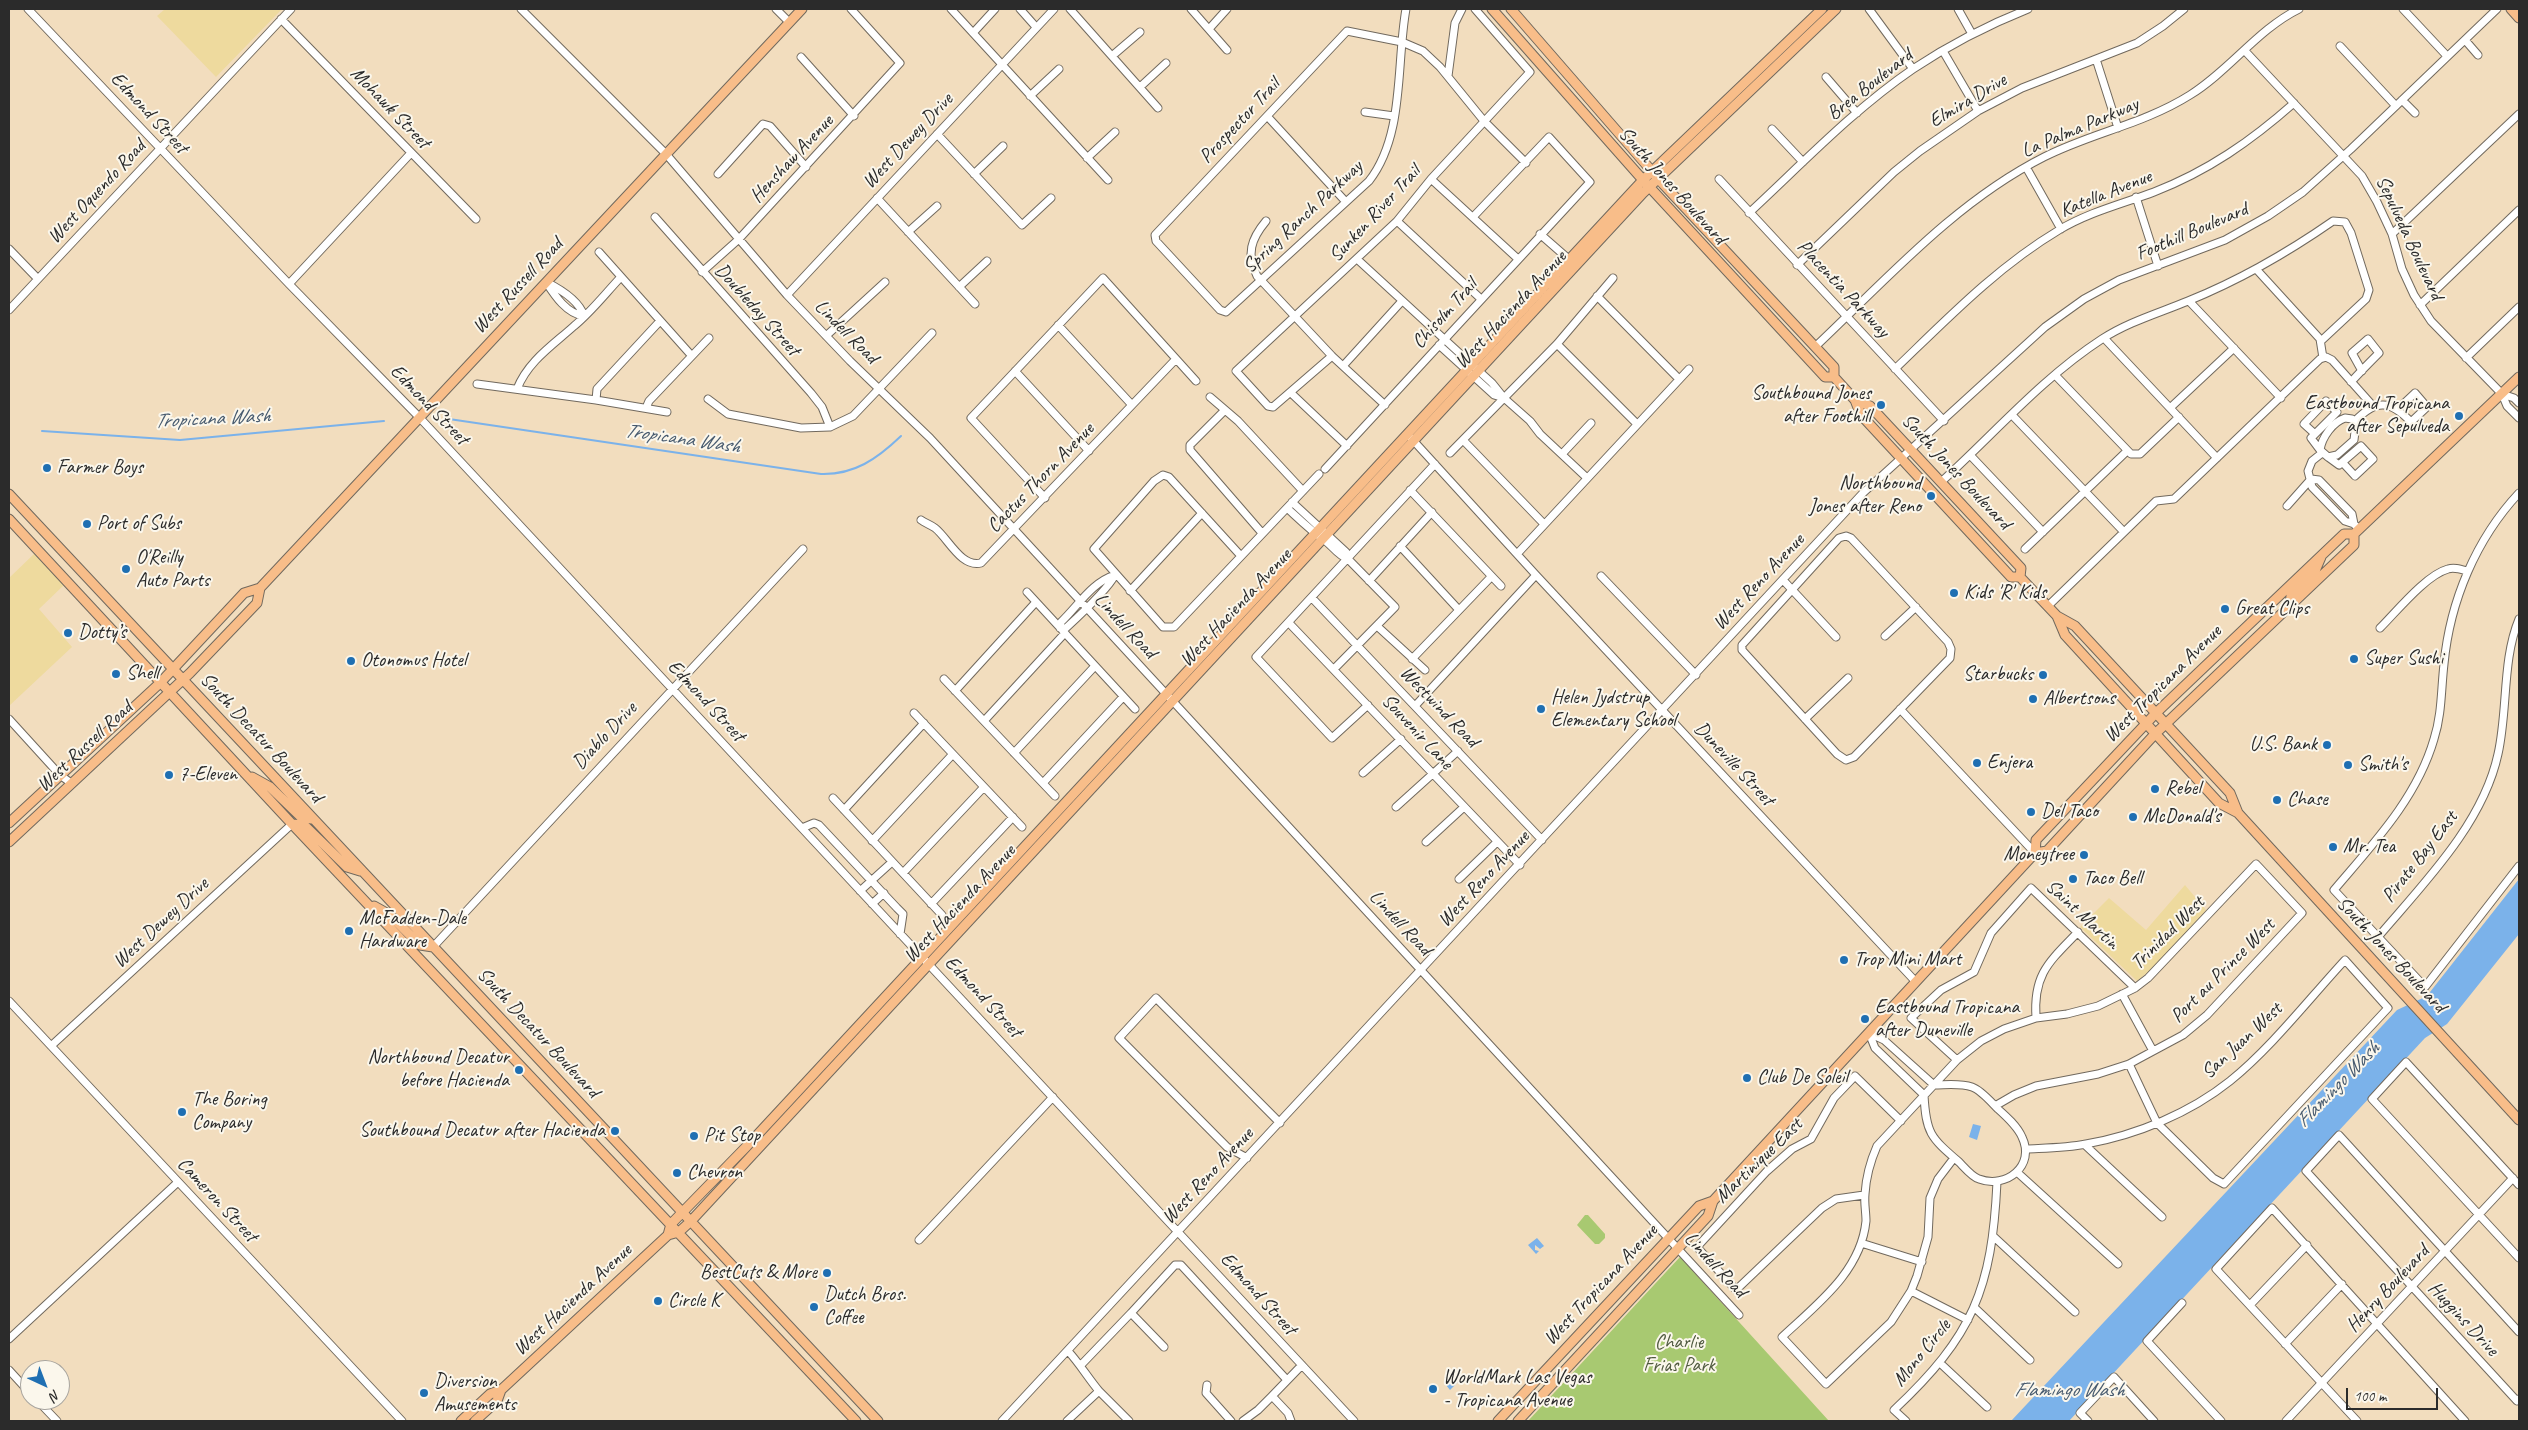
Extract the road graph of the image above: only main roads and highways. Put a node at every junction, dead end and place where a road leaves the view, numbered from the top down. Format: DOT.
graph roads {
  1 [pos="802,9"];
  2 [pos="1492,9"];
  3 [pos="1511,9"];
  4 [pos="1822,9"];
  5 [pos="1836,9"];
  6 [pos="2511,9"];
  7 [pos="2519,18"];
  8 [pos="1810,27"];
  9 [pos="1718,108"];
  10 [pos="1725,116"];
  11 [pos="1652,171"];
  12 [pos="1659,179"];
  13 [pos="1646,184"];
  14 [pos="1772,301"];
  15 [pos="1762,310"];
  16 [pos="1834,377"];
  17 [pos="2519,377"];
  18 [pos="1855,400"];
  19 [pos="9,494"];
  20 [pos="9,520"];
  21 [pos="2356,529"];
  22 [pos="2322,555"];
  23 [pos="2020,577"];
  24 [pos="260,588"];
  25 [pos="2290,605"];
  26 [pos="2057,616"];
  27 [pos="173,670"];
  28 [pos="182,680"];
  29 [pos="160,683"];
  30 [pos="170,692"];
  31 [pos="2156,713"];
  32 [pos="2146,723"];
  33 [pos="2166,724"];
  34 [pos="2155,734"];
  35 [pos="245,774"];
  36 [pos="2238,813"];
  37 [pos="312,819"];
  38 [pos="9,823"];
  39 [pos="292,824"];
  40 [pos="9,842"];
  41 [pos="2035,853"];
  42 [pos="362,872"];
  43 [pos="366,902"];
  44 [pos="433,947"];
  45 [pos="844,1049"];
  46 [pos="2519,1120"];
  47 [pos="747,1146"];
  48 [pos="754,1153"];
  49 [pos="1713,1201"];
  50 [pos="683,1213"];
  51 [pos="691,1221"];
  52 [pos="671,1224"];
  53 [pos="679,1232"];
  54 [pos="668,1235"];
  55 [pos="1583,1330"];
  56 [pos="1576,1338"];
  57 [pos="1593,1340"];
  58 [pos="1586,1348"];
  59 [pos="501,1390"];
  60 [pos="461,1421"];
  61 [pos="475,1421"];
  62 [pos="856,1421"];
  63 [pos="878,1421"];
  64 [pos="1498,1421"];
  65 [pos="1518,1421"];
  1 -- 24 [label="main road, West Russell Road"];
  2 -- 13 [label="main road, South Jones Boulevard"];
  3 -- 11 [label="main road, South Jones Boulevard"];
  4 -- 8 [label="main road, West Hacienda Avenue"];
  5 -- 8 [label="main road, West Hacienda Avenue"];
  6 -- 7 [label="main road"];
  8 -- 9 [label="main road, West Hacienda Avenue"];
  8 -- 10 [label="main road, West Hacienda Avenue"];
  9 -- 10 [label="main road"];
  9 -- 11 [label="main road, West Hacienda Avenue"];
  10 -- 12 [label="main road, West Hacienda Avenue"];
  11 -- 12 [label="main road, South Jones Boulevard"];
  11 -- 13 [label="main road, West Hacienda Avenue"];
  12 -- 13 [label="main road, West Hacienda Avenue"];
  12 -- 14 [label="main road, South Jones Boulevard"];
  13 -- 15 [label="main road, South Jones Boulevard"];
  13 -- 45 [label="main road, West Hacienda Avenue"];
  14 -- 15 [label="main road"];
  14 -- 16 [label="main road, South Jones Boulevard"];
  15 -- 16 [label="main road, South Jones Boulevard"];
  16 -- 18 [label="main road, South Jones Boulevard"];
  17 -- 21 [label="main road, West Tropicana Avenue"];
  18 -- 23 [label="main road, South Jones Boulevard"];
  18 -- 23 [label="main road, South Jones Boulevard"];
  19 -- 27 [label="main road, South Decatur Boulevard"];
  20 -- 29 [label="main road, South Decatur Boulevard"];
  21 -- 22 [label="main road, West Tropicana Avenue"];
  21 -- 25 [label="main road, West Tropicana Avenue"];
  22 -- 25 [label="main road"];
  22 -- 31 [label="main road, West Tropicana Avenue"];
  23 -- 26 [label="main road, South Jones Boulevard"];
  24 -- 27 [label="main road, West Russell Road"];
  24 -- 28 [label="main road, West Russell Road"];
  25 -- 33 [label="main road, West Tropicana Avenue"];
  26 -- 31 [label="main road, South Jones Boulevard"];
  26 -- 32 [label="main road, South Jones Boulevard"];
  27 -- 28 [label="main road, South Decatur Boulevard"];
  27 -- 29 [label="main road, West Russell Road"];
  28 -- 30 [label="main road, West Russell Road"];
  28 -- 37 [label="main road, South Decatur Boulevard"];
  29 -- 30 [label="main road, South Decatur Boulevard"];
  29 -- 38 [label="main road, West Russell Road"];
  30 -- 35 [label="main road, South Decatur Boulevard"];
  30 -- 40 [label="main road, West Russell Road"];
  31 -- 32 [label="main road, West Tropicana Avenue"];
  31 -- 33 [label="main road, South Jones Boulevard"];
  32 -- 34 [label="main road, South Jones Boulevard"];
  32 -- 41 [label="main road, West Tropicana Avenue"];
  33 -- 34 [label="main road, West Tropicana Avenue"];
  33 -- 36 [label="main road, South Jones Boulevard"];
  34 -- 36 [label="main road, South Jones Boulevard"];
  34 -- 41 [label="main road, West Tropicana Avenue"];
  35 -- 37 [label="main road"];
  35 -- 39 [label="main road, South Decatur Boulevard"];
  36 -- 46 [label="main road, South Jones Boulevard"];
  37 -- 42 [label="main road, South Decatur Boulevard"];
  39 -- 42 [label="main road"];
  39 -- 43 [label="main road, South Decatur Boulevard"];
  41 -- 49 [label="main road, West Tropicana Avenue"];
  42 -- 44 [label="main road, South Decatur Boulevard"];
  43 -- 44 [label="main road"];
  43 -- 52 [label="main road, South Decatur Boulevard"];
  44 -- 50 [label="main road, South Decatur Boulevard"];
  45 -- 47 [label="main road, West Hacienda Avenue"];
  45 -- 48 [label="main road, West Hacienda Avenue"];
  47 -- 48 [label="main road"];
  47 -- 50 [label="main road, West Hacienda Avenue"];
  48 -- 51 [label="main road, West Hacienda Avenue"];
  49 -- 55 [label="main road, West Tropicana Avenue"];
  49 -- 57 [label="main road, West Tropicana Avenue"];
  50 -- 51 [label="main road, South Decatur Boulevard"];
  50 -- 52 [label="main road, West Hacienda Avenue"];
  51 -- 53 [label="main road, West Hacienda Avenue"];
  51 -- 63 [label="main road, South Decatur Boulevard"];
  52 -- 53 [label="main road, South Decatur Boulevard"];
  52 -- 54 [label="main road"];
  53 -- 54 [label="main road, West Hacienda Avenue"];
  53 -- 62 [label="main road, South Decatur Boulevard"];
  54 -- 59 [label="main road, West Hacienda Avenue"];
  55 -- 56 [label="main road, West Tropicana Avenue"];
  55 -- 57 [label="main road"];
  56 -- 58 [label="main road"];
  56 -- 64 [label="main road, West Tropicana Avenue"];
  57 -- 58 [label="main road, West Tropicana Avenue"];
  58 -- 65 [label="main road, West Tropicana Avenue"];
  59 -- 60 [label="main road, West Hacienda Avenue"];
  59 -- 61 [label="main road, West Hacienda Avenue"];
}
